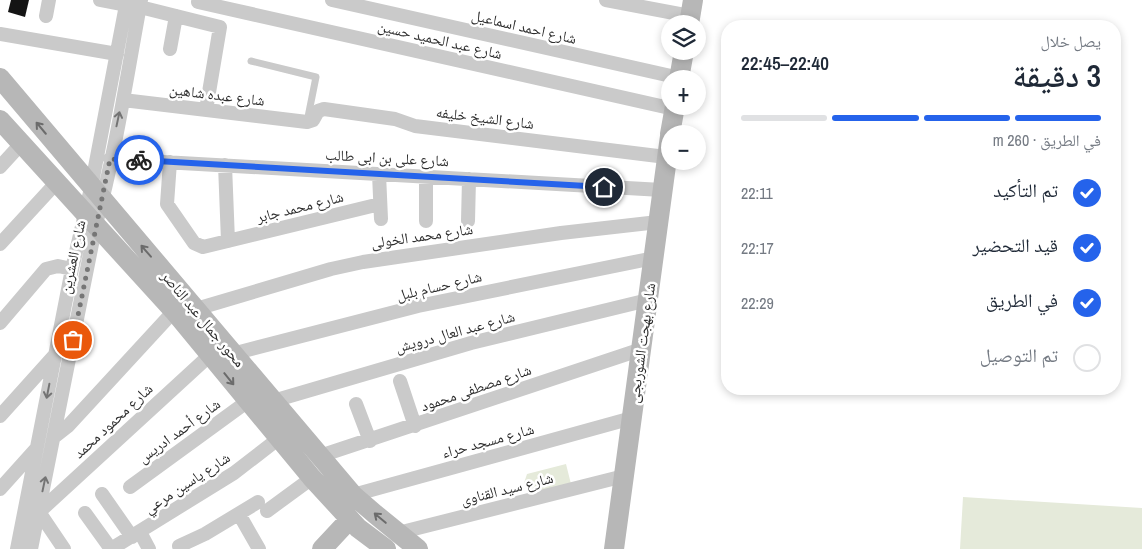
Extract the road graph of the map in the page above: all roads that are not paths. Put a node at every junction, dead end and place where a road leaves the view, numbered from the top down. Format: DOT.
graph roads {
  1 [pos="49,0"];
  2 [pos="100,0"];
  3 [pos="332,0"];
  4 [pos="606,0"];
  5 [pos="198,1"];
  6 [pos="126,3"];
  7 [pos="140,4"];
  8 [pos="690,13"];
  9 [pos="46,16"];
  10 [pos="176,16"];
  11 [pos="194,21"];
  12 [pos="0,34"];
  13 [pos="170,49"];
  14 [pos="117,54"];
  15 [pos="251,61"];
  16 [pos="661,74"];
  17 [pos="0,78"];
  18 [pos="122,100"];
  19 [pos="661,105"];
  20 [pos="206,110"];
  21 [pos="0,120"];
  22 [pos="307,122"];
  23 [pos="21,144"];
  24 [pos="661,156"];
  25 [pos="110,159"];
  26 [pos="170,162"];
  27 [pos="224,165"];
  28 [pos="0,167"];
  29 [pos="664,170"];
  30 [pos="379,174"];
  31 [pos="426,176"];
  32 [pos="469,179"];
  33 [pos="57,182"];
  34 [pos="662,190"];
  35 [pos="97,194"];
  36 [pos="380,204"];
  37 [pos="90,219"];
  38 [pos="381,219"];
  39 [pos="426,221"];
  40 [pos="468,221"];
  41 [pos="658,222"];
  42 [pos="228,241"];
  43 [pos="0,244"];
  44 [pos="654,258"];
  45 [pos="72,269"];
  46 [pos="648,300"];
  47 [pos="196,308"];
  48 [pos="174,311"];
  49 [pos="0,323"];
  50 [pos="642,349"];
  51 [pos="232,354"];
  52 [pos="210,355"];
  53 [pos="54,356"];
  54 [pos="400,381"];
  55 [pos="248,401"];
  56 [pos="272,401"];
  57 [pos="356,404"];
  58 [pos="1,413"];
  59 [pos="632,418"];
  60 [pos="415,426"];
  61 [pos="54,437"];
  62 [pos="278,439"];
  63 [pos="370,441"];
  64 [pos="36,449"];
  65 [pos="320,456"];
  66 [pos="624,476"];
  67 [pos="312,478"];
  68 [pos="130,487"];
  69 [pos="0,489"];
  70 [pos="102,494"];
  71 [pos="353,495"];
  72 [pos="38,512"];
  73 [pos="85,513"];
  74 [pos="239,514"];
  75 [pos="360,533"];
  76 [pos="136,535"];
  77 [pos="392,541"];
  78 [pos="202,543"];
  79 [pos="179,546"];
  80 [pos="17,549"];
  81 [pos="31,549"];
  82 [pos="64,549"];
  83 [pos="111,549"];
  84 [pos="149,549"];
  85 [pos="259,549"];
  86 [pos="322,549"];
  87 [pos="339,549"];
  88 [pos="418,549"];
  89 [pos="614,549"];
  1 -- 9 [label="street"];
  2 -- 6 [label="street"];
  3 -- 16 [label="street, شارع احمد اسماعيل"];
  4 -- 8 [label="street"];
  5 -- 11 [label="street"];
  5 -- 19 [label="street, شارع عبد الحميد حسين"];
  6 -- 14 [label="street, شارع العشرين"];
  7 -- 10 [label="street"];
  7 -- 18 [label="street, شارع العشرين"];
  10 -- 11 [label="street"];
  10 -- 13 [label="street"];
  11 -- 20 [label="street"];
  12 -- 14 [label="street"];
  14 -- 35 [label="street, شارع العشرين"];
  15 -- 22 [label="lane"];
  35 -- 17 [label="street, محور جمال عبد الناصر, one-way"];
  18 -- 20 [label="street, شارع عبده شاهين"];
  25 -- 18 [label="street, شارع العشرين, one-way"];
  20 -- 22 [label="street, شارع عبده شاهين"];
  21 -- 23 [label="street, محور جمال عبد الناصر"];
  22 -- 24 [label="street, شارع الشيخ خليفه"];
  23 -- 28 [label="street"];
  23 -- 33 [label="street, محور جمال عبد الناصر"];
  25 -- 26 [label="street, شارع على بن ابى طالب"];
  25 -- 35 [label="street, شارع العشرين"];
  26 -- 27 [label="street, شارع على بن ابى طالب"];
  26 -- 42 [label="street, شارع محمد جابر"];
  27 -- 30 [label="street, شارع على بن ابى طالب"];
  27 -- 42 [label="street"];
  29 -- 34 [label="street, شارع بهجت الشوربجى"];
  30 -- 31 [label="street, شارع على بن ابى طالب"];
  30 -- 36 [label="street"];
  31 -- 32 [label="street, شارع على بن ابى طالب"];
  31 -- 39 [label="street"];
  32 -- 34 [label="street, شارع على بن ابى طالب"];
  32 -- 40 [label="street"];
  33 -- 37 [label="street, محور جمال عبد الناصر"];
  33 -- 43 [label="street"];
  34 -- 41 [label="street, شارع بهجت الشوربجى"];
  35 -- 37 [label="street, شارع العشرين"];
  47 -- 35 [label="street, محور جمال عبد الناصر, one-way"];
  36 -- 38 [label="street"];
  36 -- 42 [label="street, شارع محمد جابر"];
  37 -- 45 [label="street, شارع العشرين"];
  37 -- 48 [label="street, محور جمال عبد الناصر"];
  37 -- 61 [label="street, شارع العشرين"];
  41 -- 44 [label="street, شارع بهجت الشوربجى"];
  41 -- 47 [label="street, شارع محمد الخولى"];
  44 -- 46 [label="street, شارع بهجت الشوربجى"];
  44 -- 51 [label="street, شارع حسام بلبل"];
  45 -- 49 [label="street"];
  45 -- 53 [label="street, شارع العشرين"];
  46 -- 50 [label="street, شارع بهجت الشوربجى"];
  46 -- 56 [label="street, شارع عبد العال درويش"];
  47 -- 51 [label="street, محور جمال عبد الناصر"];
  48 -- 52 [label="street, محور جمال عبد الناصر"];
  48 -- 61 [label="street"];
  50 -- 59 [label="street, شارع بهجت الشوربجى"];
  50 -- 60 [label="street, شارع مصطفى محمود"];
  51 -- 56 [label="street, محور جمال عبد الناصر"];
  52 -- 55 [label="street, محور جمال عبد الناصر, one-way"];
  52 -- 72 [label="street, شارع محمود محمد"];
  53 -- 58 [label="street"];
  53 -- 64 [label="street, شارع العشرين, one-way"];
  54 -- 60 [label="street"];
  55 -- 62 [label="street, محور جمال عبد الناصر"];
  55 -- 68 [label="street, شارع أحمد ادريس"];
  56 -- 65 [label="street, محور جمال عبد الناصر"];
  57 -- 63 [label="street"];
  59 -- 66 [label="street, شارع بهجت الشوربجى"];
  59 -- 71 [label="street, شارع مسجد حراء"];
  60 -- 63 [label="street, شارع مصطفى محمود"];
  72 -- 61 [label="street, شارع العشرين, one-way"];
  62 -- 67 [label="street, محور جمال عبد الناصر"];
  62 -- 76 [label="street, شارع ياسين مرعي"];
  63 -- 65 [label="street, شارع مصطفى محمود"];
  64 -- 69 [label="street"];
  64 -- 80 [label="street, شارع العشرين"];
  65 -- 71 [label="street, محور جمال عبد الناصر"];
  66 -- 77 [label="street, شارع سيد القناوى"];
  66 -- 89 [label="street, شارع بهجت الشوربجى"];
  67 -- 74 [label="street"];
  67 -- 75 [label="street, محور جمال عبد الناصر"];
  70 -- 76 [label="street"];
  77 -- 71 [label="street, محور جمال عبد الناصر, one-way"];
  72 -- 81 [label="street, شارع العشرين"];
  72 -- 82 [label="street"];
  73 -- 83 [label="street"];
  74 -- 78 [label="street"];
  74 -- 85 [label="street"];
  75 -- 77 [label="street, محور جمال عبد الناصر"];
  75 -- 86 [label="street"];
  75 -- 87 [label="street"];
  76 -- 83 [label="street, شارع ياسين مرعي"];
  76 -- 84 [label="street"];
  77 -- 88 [label="street, محور جمال عبد الناصر"];
  78 -- 79 [label="street"];
}
